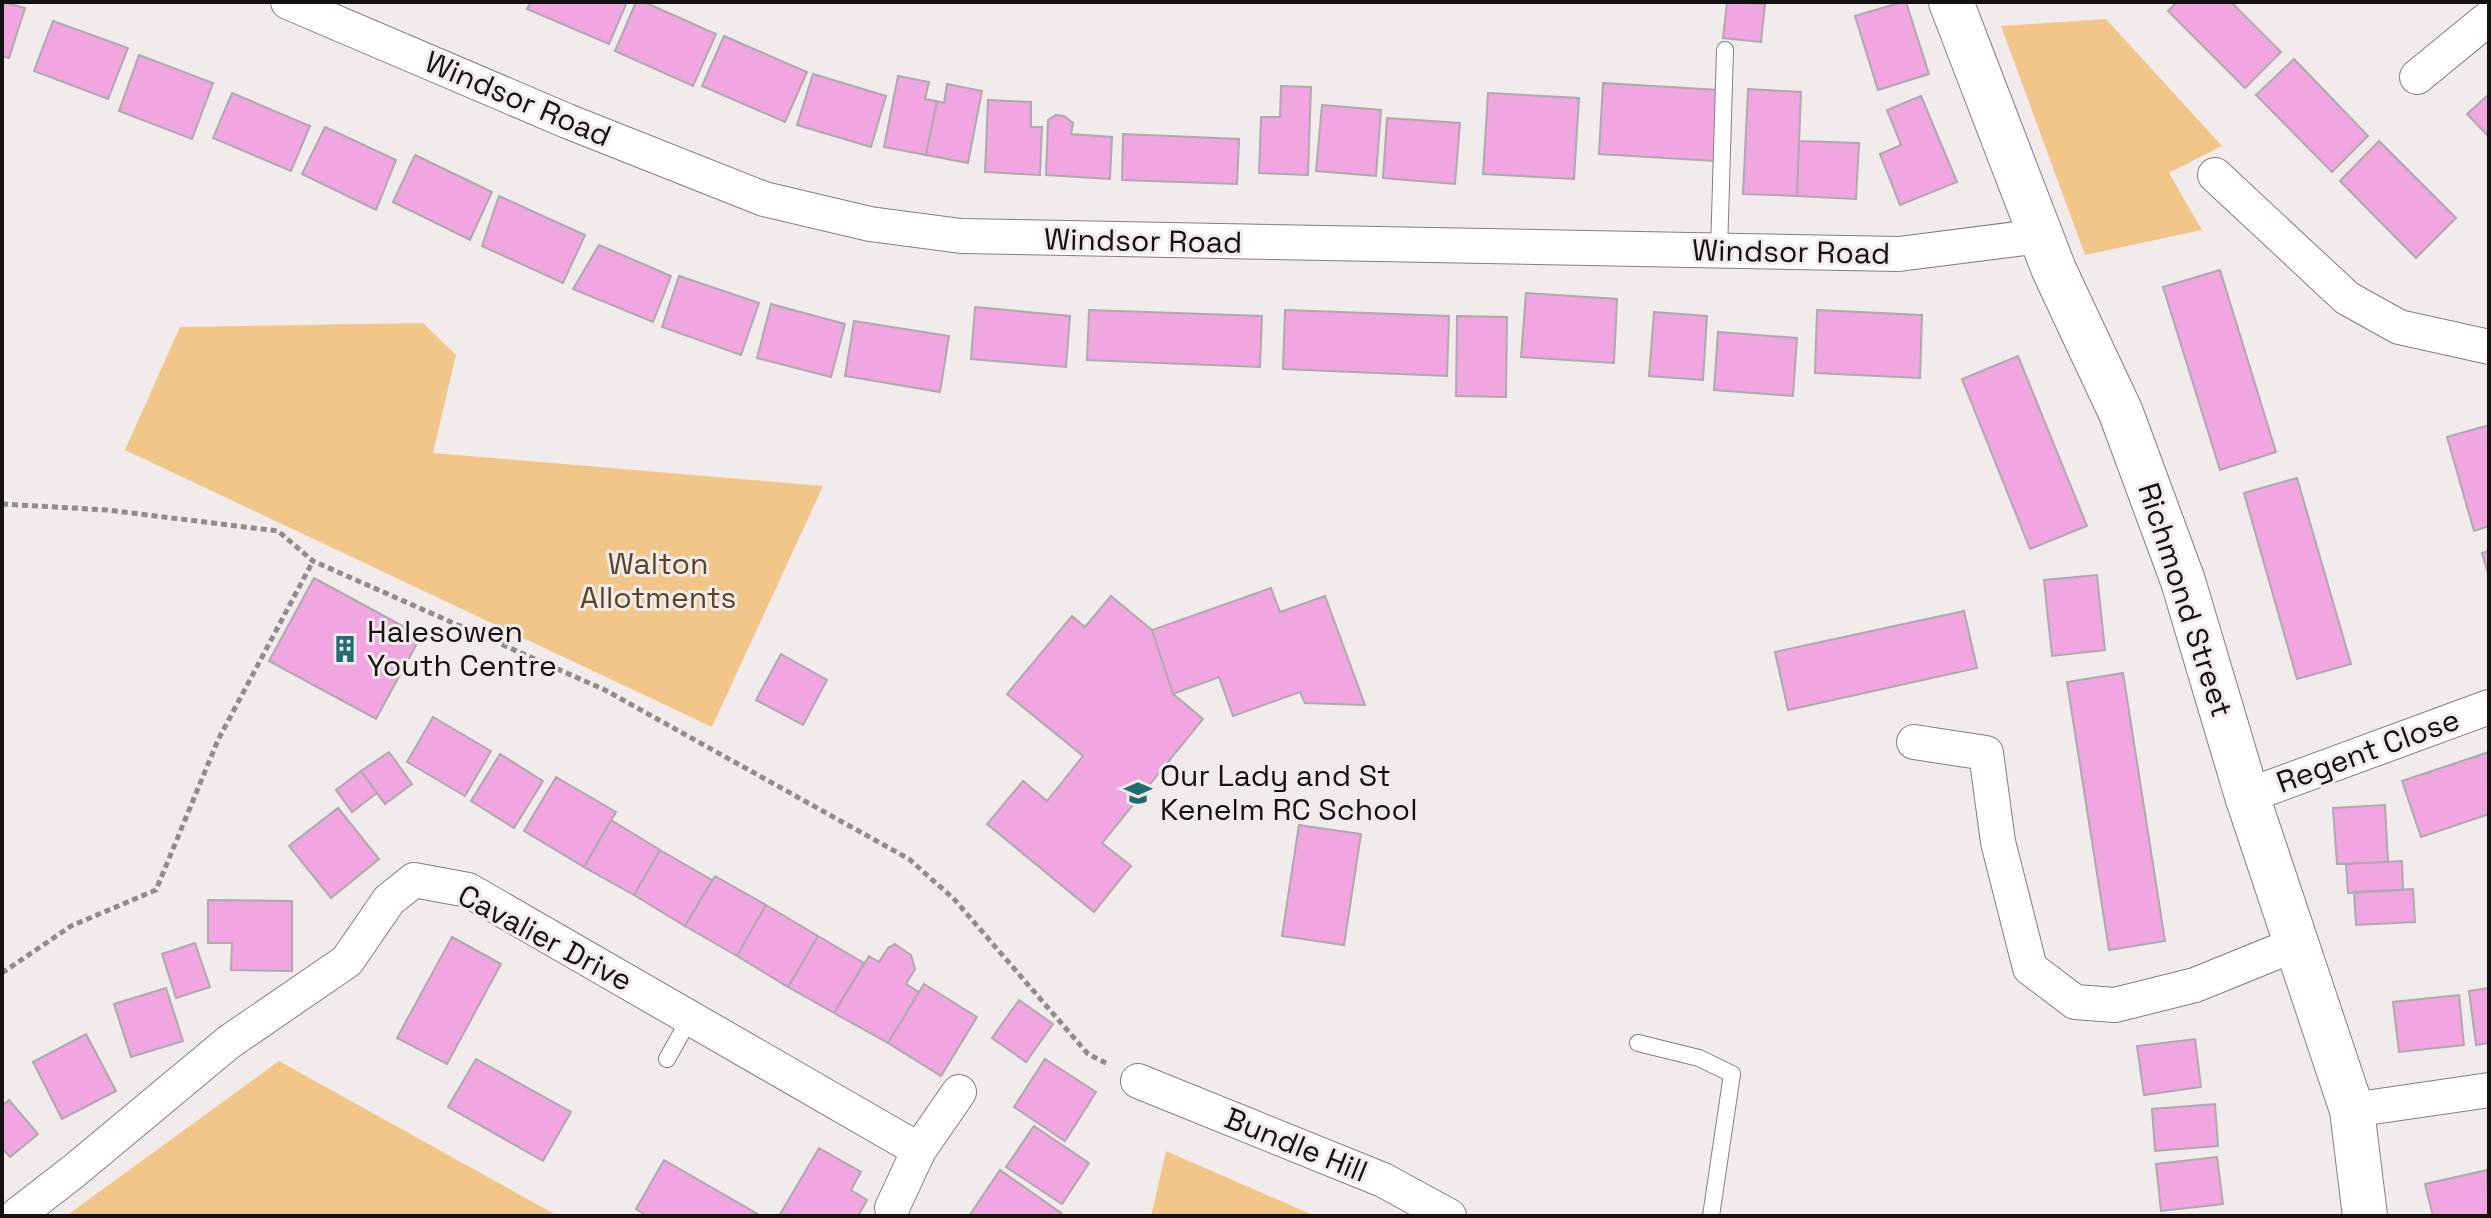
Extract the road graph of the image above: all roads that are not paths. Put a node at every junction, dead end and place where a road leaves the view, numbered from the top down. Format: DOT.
graph roads {
  1 [pos="288,2"];
  2 [pos="1951,2"];
  3 [pos="2489,18"];
  4 [pos="1725,50"];
  5 [pos="2417,77"];
  6 [pos="2215,175"];
  7 [pos="2040,236"];
  8 [pos="1719,251"];
  9 [pos="2489,347"];
  10 [pos="2489,707"];
  11 [pos="1914,742"];
  12 [pos="2247,796"];
  13 [pos="2296,944"];
  14 [pos="690,1018"];
  15 [pos="1638,1043"];
  16 [pos="667,1059"];
  17 [pos="1138,1081"];
  18 [pos="2489,1090"];
  19 [pos="959,1092"];
  20 [pos="2352,1110"];
  21 [pos="919,1150"];
  22 [pos="892,1208"];
  23 [pos="16,1216"];
  24 [pos="1449,1216"];
  25 [pos="1711,1216"];
  26 [pos="2365,1216"];
  1 -- 8 [label="street, Windsor Road"];
  2 -- 7 [label="street, Richmond Street"];
  3 -- 5 [label="street"];
  4 -- 8 [label="lane"];
  6 -- 9 [label="street"];
  7 -- 8 [label="street, Windsor Road"];
  7 -- 12 [label="street, Richmond Street"];
  10 -- 12 [label="street, Regent Close"];
  11 -- 13 [label="street"];
  12 -- 13 [label="street, Richmond Street"];
  13 -- 20 [label="street, Richmond Street"];
  14 -- 16 [label="lane"];
  14 -- 21 [label="street, Cavalier Drive"];
  14 -- 23 [label="street, Cavalier Drive"];
  15 -- 25 [label="lane"];
  17 -- 24 [label="street, Bundle Hill"];
  18 -- 20 [label="street"];
  19 -- 21 [label="street"];
  20 -- 26 [label="street, Richmond Street"];
  21 -- 22 [label="street"];
}
